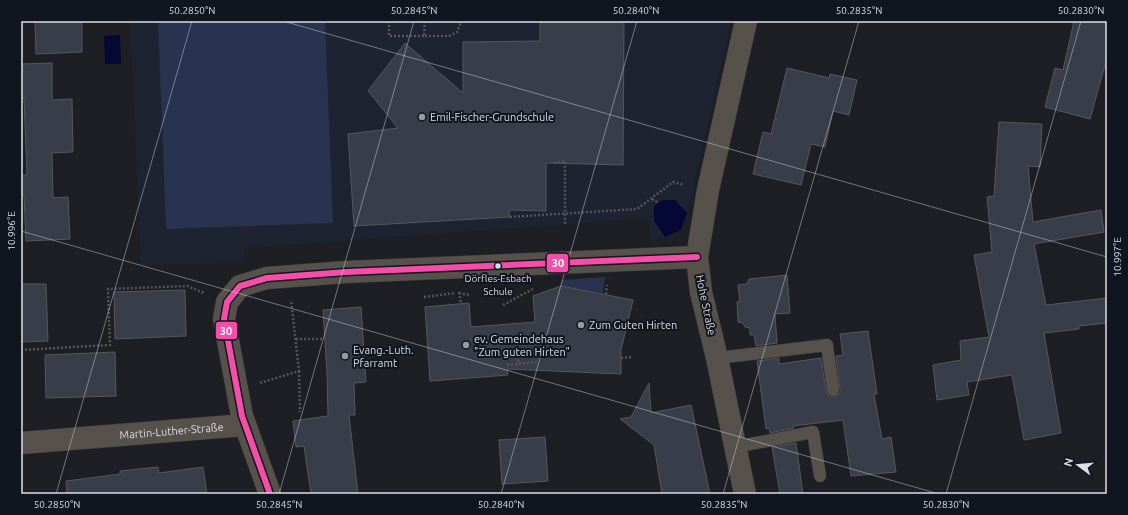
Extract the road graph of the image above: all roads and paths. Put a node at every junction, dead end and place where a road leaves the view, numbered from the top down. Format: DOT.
graph roads {
  1 [pos="389,21"];
  2 [pos="425,21"];
  3 [pos="460,21"];
  4 [pos="746,21"];
  5 [pos="424,36"];
  6 [pos="554,163"];
  7 [pos="708,190"];
  8 [pos="652,199"];
  9 [pos="659,203"];
  10 [pos="564,213"];
  11 [pos="510,217"];
  12 [pos="565,224"];
  13 [pos="697,257"];
  14 [pos="289,276"];
  15 [pos="607,285"];
  16 [pos="459,292"];
  17 [pos="606,294"];
  18 [pos="469,295"];
  19 [pos="424,297"];
  20 [pos="227,302"];
  21 [pos="461,304"];
  22 [pos="296,339"];
  23 [pos="324,339"];
  24 [pos="21,350"];
  25 [pos="630,357"];
  26 [pos="621,358"];
  27 [pos="717,358"];
  28 [pos="518,360"];
  29 [pos="537,362"];
  30 [pos="507,365"];
  31 [pos="519,365"];
  32 [pos="299,371"];
  33 [pos="833,390"];
  34 [pos="237,391"];
  35 [pos="300,412"];
  36 [pos="245,426"];
  37 [pos="21,443"];
  38 [pos="735,446"];
  39 [pos="820,476"];
  40 [pos="270,494"];
  41 [pos="745,494"];
  1 -- 5 [label="path"];
  2 -- 5 [label="path"];
  3 -- 5 [label="path"];
  4 -- 7 [label="street, Hohe Straße"];
  6 -- 10 [label="path"];
  7 -- 8 [label="path"];
  7 -- 13 [label="street, Hohe Straße"];
  8 -- 9 [label="path"];
  8 -- 10 [label="path"];
  10 -- 11 [label="path"];
  10 -- 12 [label="path"];
  13 -- 14 [label="street"];
  13 -- 27 [label="street, Hohe Straße"];
  14 -- 20 [label="street"];
  14 -- 22 [label="path"];
  15 -- 17 [label="path"];
  16 -- 18 [label="path"];
  16 -- 19 [label="path"];
  16 -- 21 [label="path"];
  20 -- 24 [label="path"];
  20 -- 34 [label="street"];
  22 -- 23 [label="path"];
  22 -- 32 [label="path"];
  25 -- 26 [label="path"];
  27 -- 33 [label="lane"];
  27 -- 38 [label="street, Hohe Straße"];
  28 -- 31 [label="path"];
  29 -- 31 [label="path"];
  30 -- 31 [label="path"];
  32 -- 34 [label="path"];
  32 -- 35 [label="path"];
  34 -- 36 [label="street"];
  36 -- 37 [label="street, Martin-Luther-Straße"];
  36 -- 40 [label="street"];
  38 -- 39 [label="lane"];
  38 -- 41 [label="street, Hohe Straße"];
}
